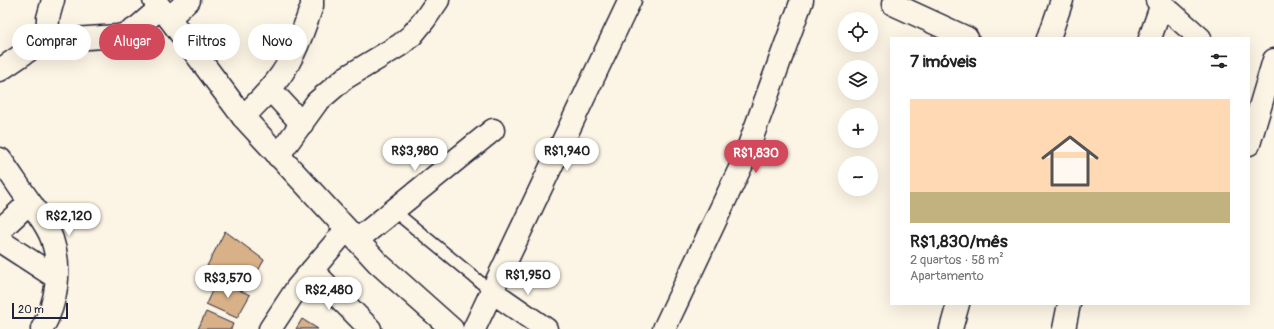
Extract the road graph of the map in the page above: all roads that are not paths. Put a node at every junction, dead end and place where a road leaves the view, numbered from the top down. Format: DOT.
graph roads {
  1 [pos="53,0"];
  2 [pos="189,0"];
  3 [pos="312,0"];
  4 [pos="438,0"];
  5 [pos="630,0"];
  6 [pos="802,0"];
  7 [pos="1062,0"];
  8 [pos="1160,2"];
  9 [pos="893,4"];
  10 [pos="161,9"];
  11 [pos="48,24"];
  12 [pos="965,37"];
  13 [pos="1049,37"];
  14 [pos="1150,37"];
  15 [pos="1199,37"];
  16 [pos="91,38"];
  17 [pos="15,60"];
  18 [pos="1274,60"];
  19 [pos="0,70"];
  20 [pos="270,89"];
  21 [pos="1263,90"];
  22 [pos="243,117"];
  23 [pos="302,124"];
  24 [pos="494,130"];
  25 [pos="1250,140"];
  26 [pos="278,156"];
  27 [pos="0,159"];
  28 [pos="30,202"];
  29 [pos="394,211"];
  30 [pos="0,230"];
  31 [pos="352,235"];
  32 [pos="0,241"];
  33 [pos="312,270"];
  34 [pos="57,278"];
  35 [pos="491,291"];
  36 [pos="958,305"];
  37 [pos="1069,305"];
  38 [pos="42,329"];
  39 [pos="270,329"];
  40 [pos="370,329"];
  41 [pos="452,329"];
  42 [pos="474,329"];
  43 [pos="546,329"];
  44 [pos="664,329"];
  45 [pos="951,329"];
  46 [pos="1064,329"];
  1 -- 11 [label="street"];
  2 -- 10 [label="street"];
  3 -- 20 [label="street"];
  4 -- 23 [label="street"];
  5 -- 35 [label="street"];
  6 -- 44 [label="street"];
  7 -- 13 [label="street"];
  8 -- 14 [label="street"];
  8 -- 15 [label="street"];
  9 -- 12 [label="street"];
  10 -- 16 [label="street"];
  10 -- 22 [label="street"];
  17 -- 19 [label="street"];
  18 -- 21 [label="street"];
  20 -- 22 [label="street"];
  20 -- 23 [label="street"];
  21 -- 25 [label="street"];
  22 -- 26 [label="street"];
  23 -- 26 [label="street"];
  24 -- 29 [label="street"];
  26 -- 31 [label="street"];
  27 -- 28 [label="street"];
  28 -- 30 [label="street"];
  28 -- 34 [label="street"];
  29 -- 31 [label="street"];
  29 -- 35 [label="lane"];
  31 -- 33 [label="street"];
  31 -- 41 [label="street"];
  32 -- 34 [label="street"];
  33 -- 39 [label="street"];
  33 -- 40 [label="street"];
  34 -- 38 [label="street"];
  35 -- 42 [label="street"];
  35 -- 43 [label="street"];
  36 -- 45 [label="street"];
  37 -- 46 [label="street"];
}
